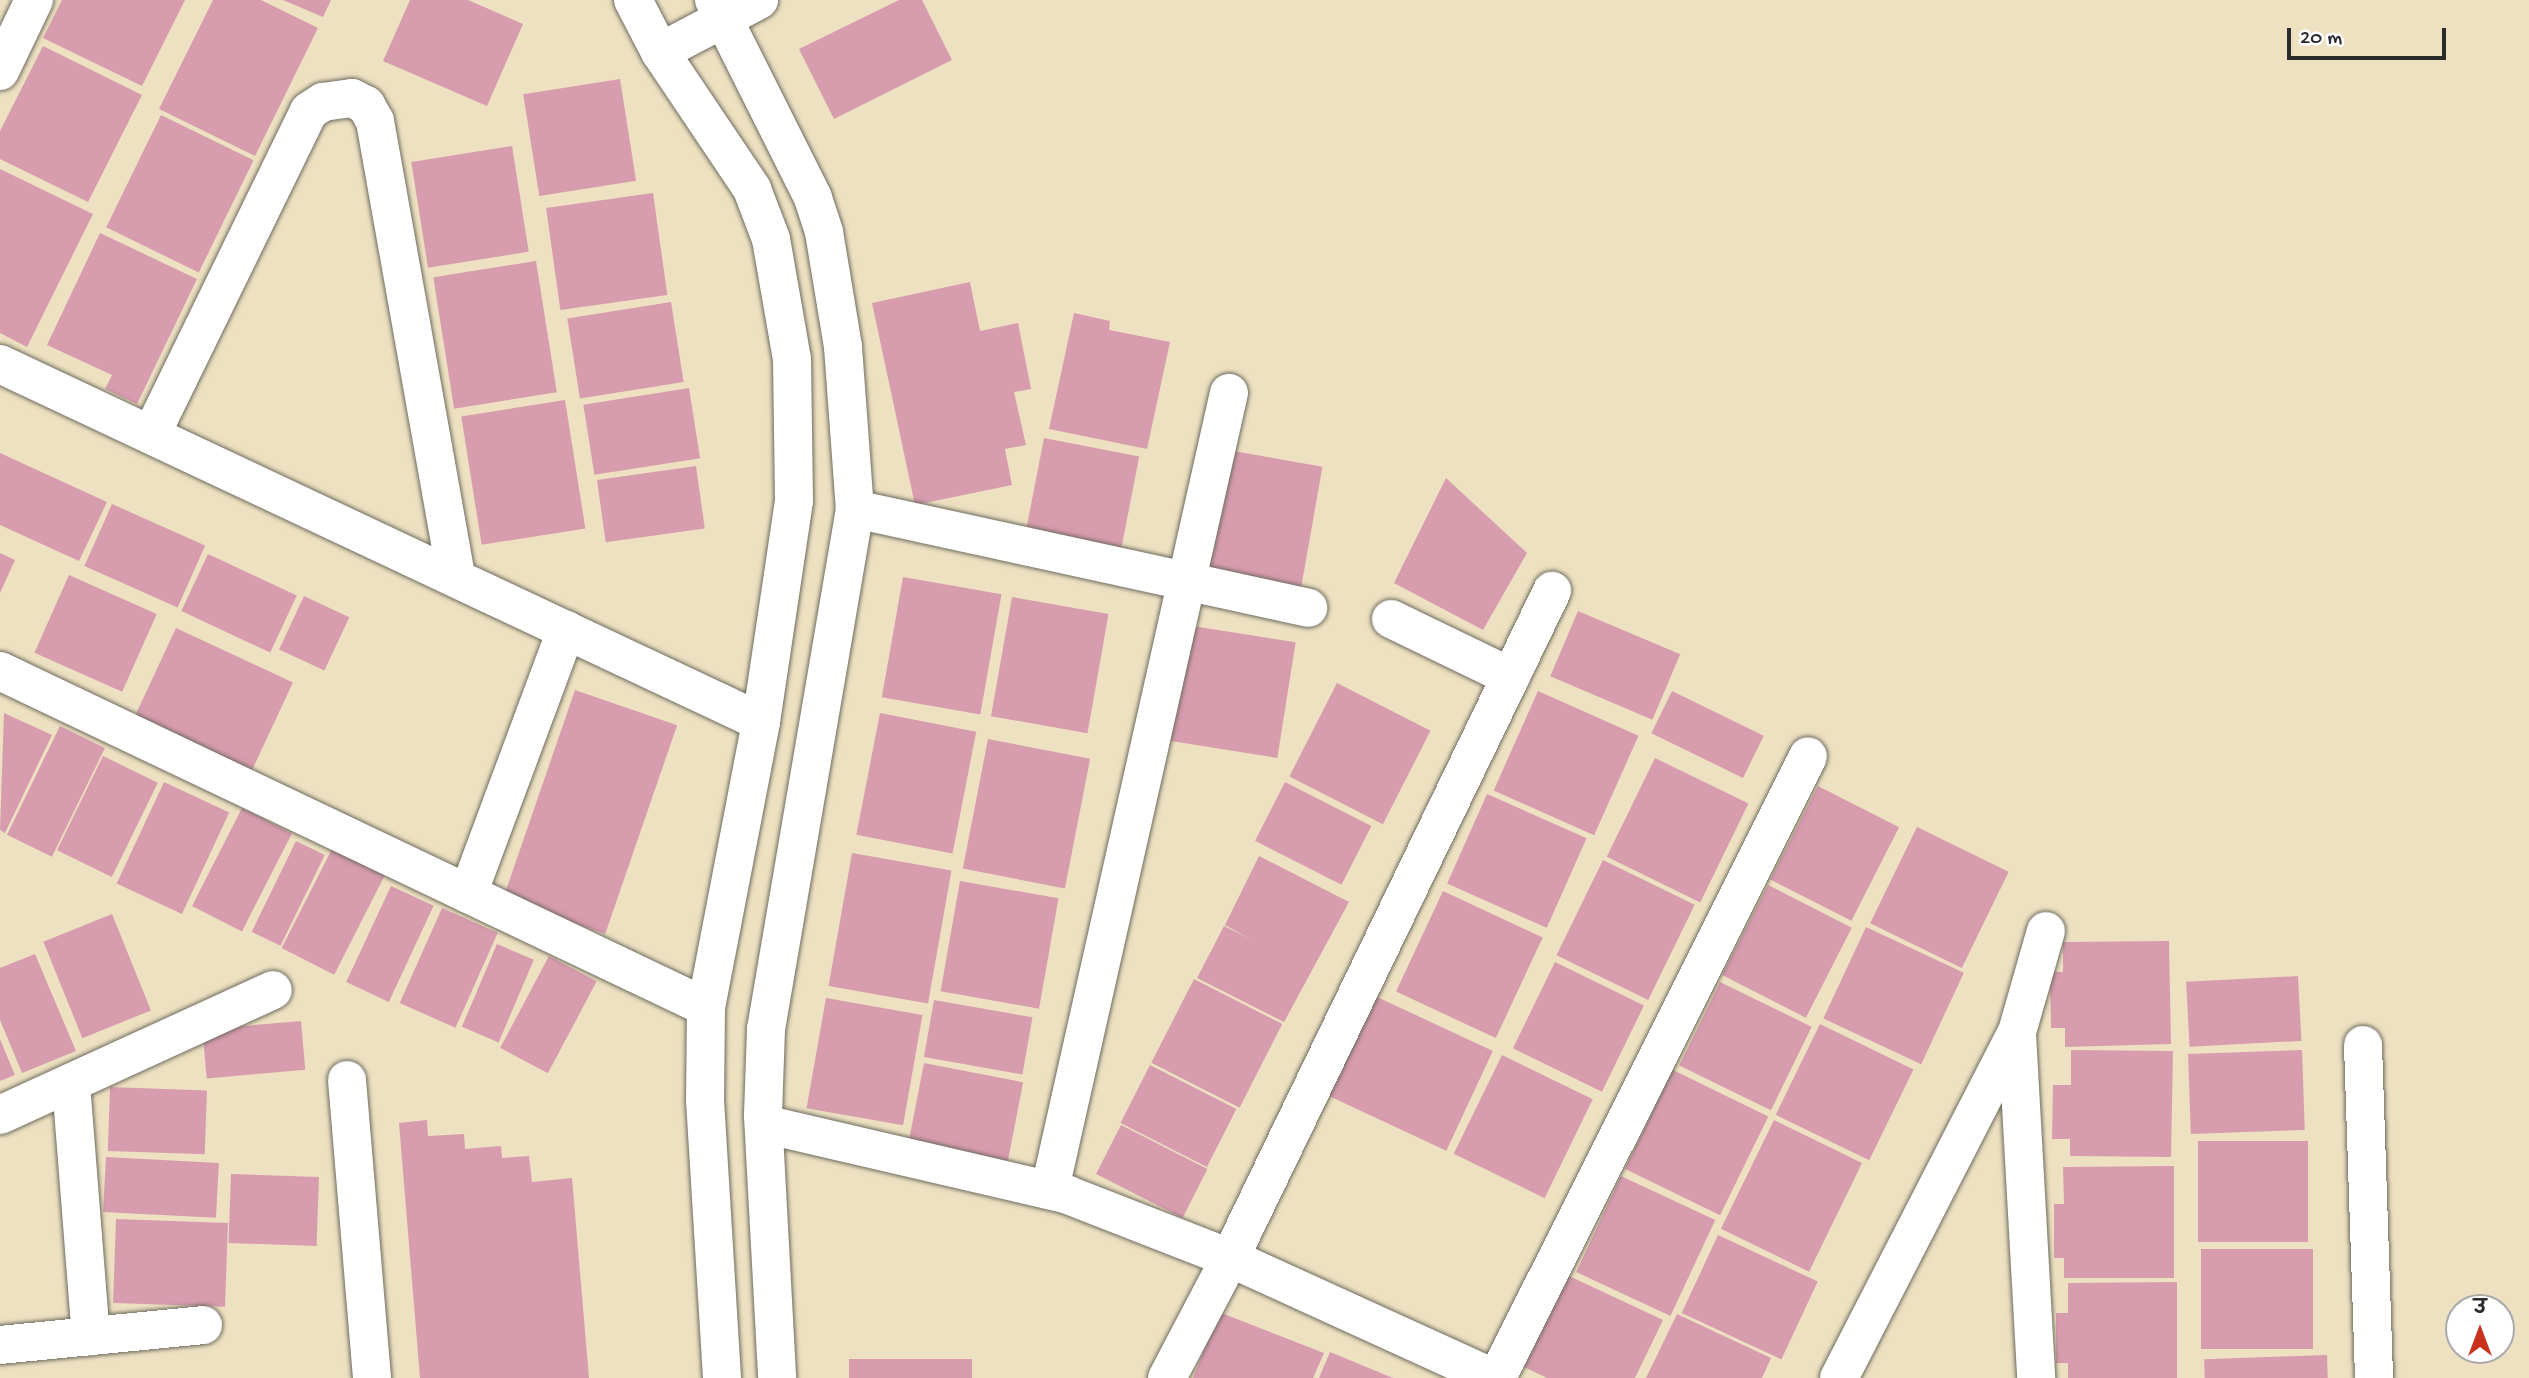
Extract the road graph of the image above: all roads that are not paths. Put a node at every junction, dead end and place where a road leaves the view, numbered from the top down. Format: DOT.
graph roads {
  1 [pos="34,0"];
  2 [pos="633,0"];
  3 [pos="759,0"];
  4 [pos="719,9"];
  5 [pos="660,52"];
  6 [pos="0,71"];
  7 [pos="0,364"];
  8 [pos="1229,393"];
  9 [pos="150,435"];
  10 [pos="855,509"];
  11 [pos="456,575"];
  12 [pos="1186,581"];
  13 [pos="1552,591"];
  14 [pos="1308,608"];
  15 [pos="1391,619"];
  16 [pos="566,630"];
  17 [pos="0,671"];
  18 [pos="1511,677"];
  19 [pos="761,722"];
  20 [pos="1808,756"];
  21 [pos="468,894"];
  22 [pos="2046,931"];
  23 [pos="273,990"];
  24 [pos="706,1007"];
  25 [pos="2017,1032"];
  26 [pos="2363,1045"];
  27 [pos="347,1080"];
  28 [pos="71,1084"];
  29 [pos="0,1115"];
  30 [pos="764,1124"];
  31 [pos="1050,1189"];
  32 [pos="1230,1258"];
  33 [pos="203,1325"];
  34 [pos="91,1336"];
  35 [pos="0,1345"];
  36 [pos="372,1378"];
  37 [pos="722,1378"];
  38 [pos="777,1378"];
  39 [pos="1167,1378"];
  40 [pos="1495,1378"];
  41 [pos="1839,1378"];
  42 [pos="2036,1378"];
  43 [pos="2374,1378"];
  1 -- 6 [label="street"];
  2 -- 5 [label="street"];
  3 -- 4 [label="street"];
  4 -- 5 [label="street"];
  4 -- 10 [label="street"];
  5 -- 19 [label="street"];
  7 -- 9 [label="street"];
  8 -- 12 [label="street"];
  9 -- 11 [label="street"];
  9 -- 11 [label="street"];
  10 -- 12 [label="street"];
  10 -- 30 [label="street"];
  11 -- 16 [label="street"];
  12 -- 14 [label="street"];
  12 -- 31 [label="street"];
  13 -- 18 [label="street"];
  15 -- 18 [label="street"];
  16 -- 19 [label="street"];
  16 -- 21 [label="street"];
  17 -- 21 [label="street"];
  18 -- 32 [label="street"];
  19 -- 24 [label="street"];
  20 -- 40 [label="street"];
  21 -- 24 [label="street"];
  22 -- 25 [label="street"];
  23 -- 28 [label="street"];
  24 -- 37 [label="street"];
  25 -- 41 [label="street"];
  25 -- 42 [label="street"];
  26 -- 43 [label="street"];
  27 -- 36 [label="street"];
  28 -- 29 [label="street"];
  28 -- 34 [label="street"];
  30 -- 31 [label="street"];
  30 -- 38 [label="street"];
  31 -- 32 [label="street"];
  32 -- 39 [label="street"];
  32 -- 40 [label="street"];
  33 -- 34 [label="street"];
  34 -- 35 [label="street"];
}
